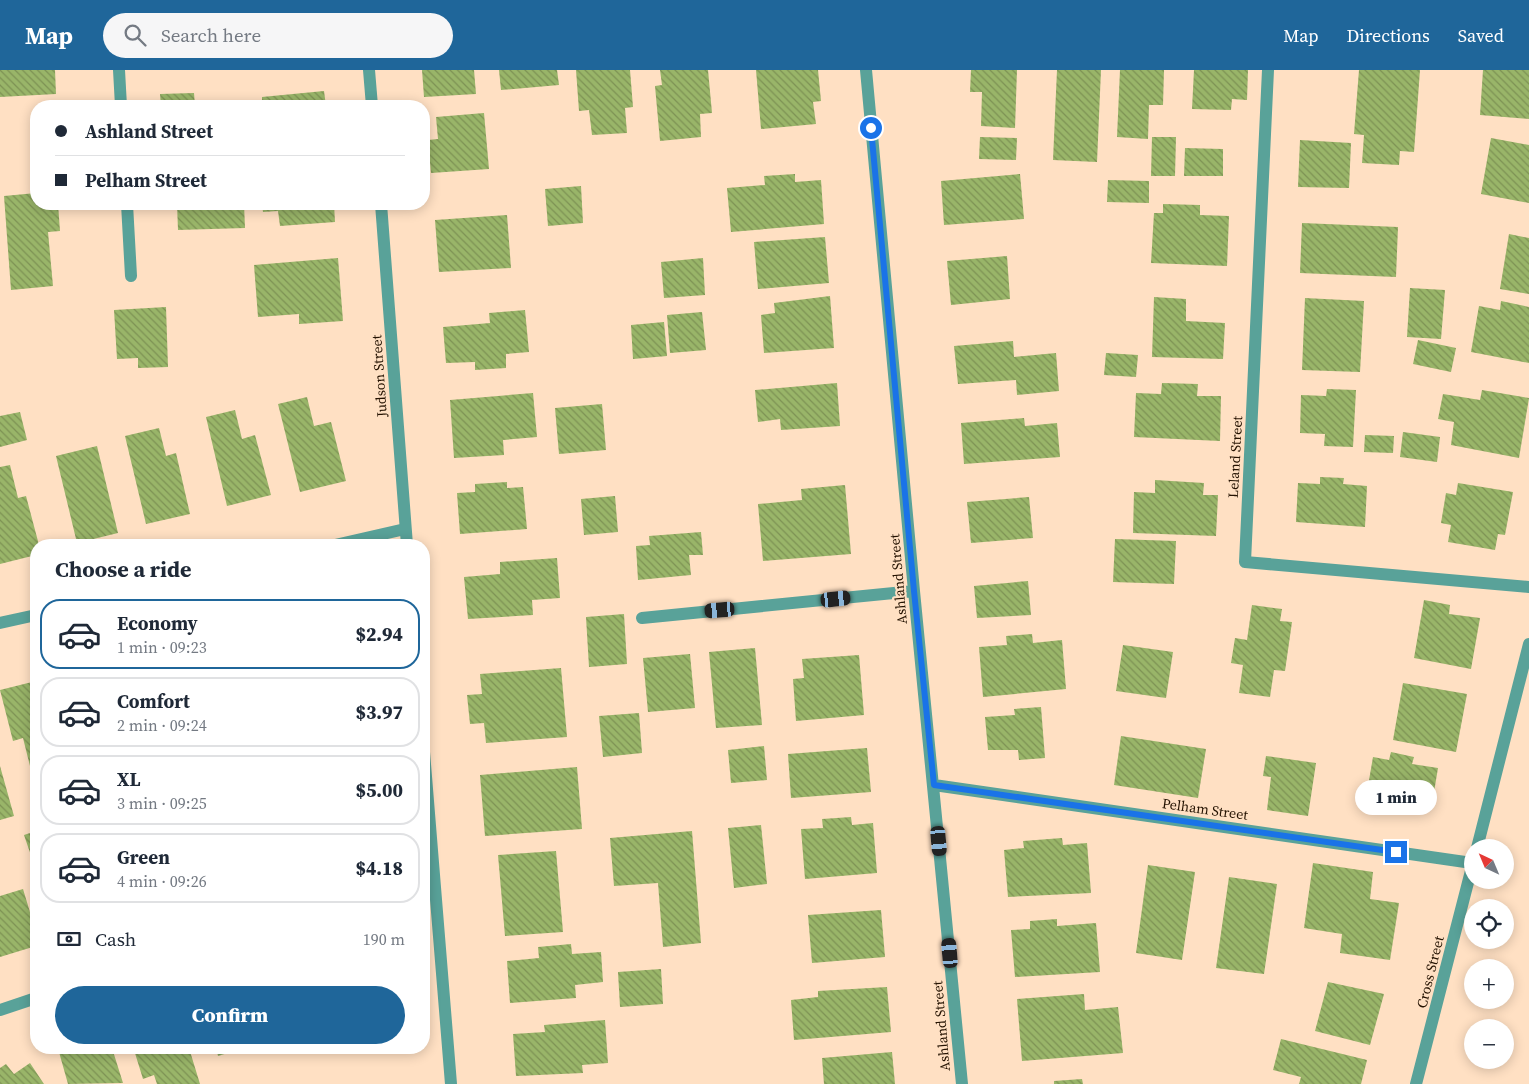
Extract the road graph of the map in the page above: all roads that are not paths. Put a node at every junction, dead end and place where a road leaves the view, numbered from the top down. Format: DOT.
graph roads {
  1 [pos="119,70"];
  2 [pos="369,70"];
  3 [pos="866,70"];
  4 [pos="1268,70"];
  5 [pos="121,100"];
  6 [pos="372,100"];
  7 [pos="127,210"];
  8 [pos="381,210"];
  9 [pos="131,276"];
  10 [pos="406,529"];
  11 [pos="362,539"];
  12 [pos="407,539"];
  13 [pos="1529,587"];
  14 [pos="914,591"];
  15 [pos="30,616"];
  16 [pos="642,618"];
  17 [pos="0,623"];
  18 [pos="1529,644"];
  19 [pos="1524,685"];
  20 [pos="934,785"];
  21 [pos="1481,839"];
  22 [pos="1464,864"];
  23 [pos="430,884"];
  24 [pos="1466,889"];
  25 [pos="30,1000"];
  26 [pos="0,1010"];
  27 [pos="451,1084"];
  28 [pos="962,1084"];
  29 [pos="1416,1084"];
  1 -- 5 [label="street"];
  2 -- 6 [label="street"];
  3 -- 14 [label="street, Ashland Street"];
  4 -- 13 [label="street, Leland Street"];
  7 -- 9 [label="street"];
  8 -- 10 [label="street, Judson Street"];
  10 -- 11 [label="street"];
  10 -- 12 [label="street, Judson Street"];
  14 -- 16 [label="street"];
  14 -- 20 [label="street, Ashland Street"];
  15 -- 17 [label="street"];
  18 -- 19 [label="street"];
  19 -- 21 [label="street"];
  20 -- 22 [label="street, Pelham Street"];
  20 -- 28 [label="street, Ashland Street"];
  23 -- 27 [label="street"];
  24 -- 29 [label="street, Cross Street"];
  25 -- 26 [label="street"];
}
